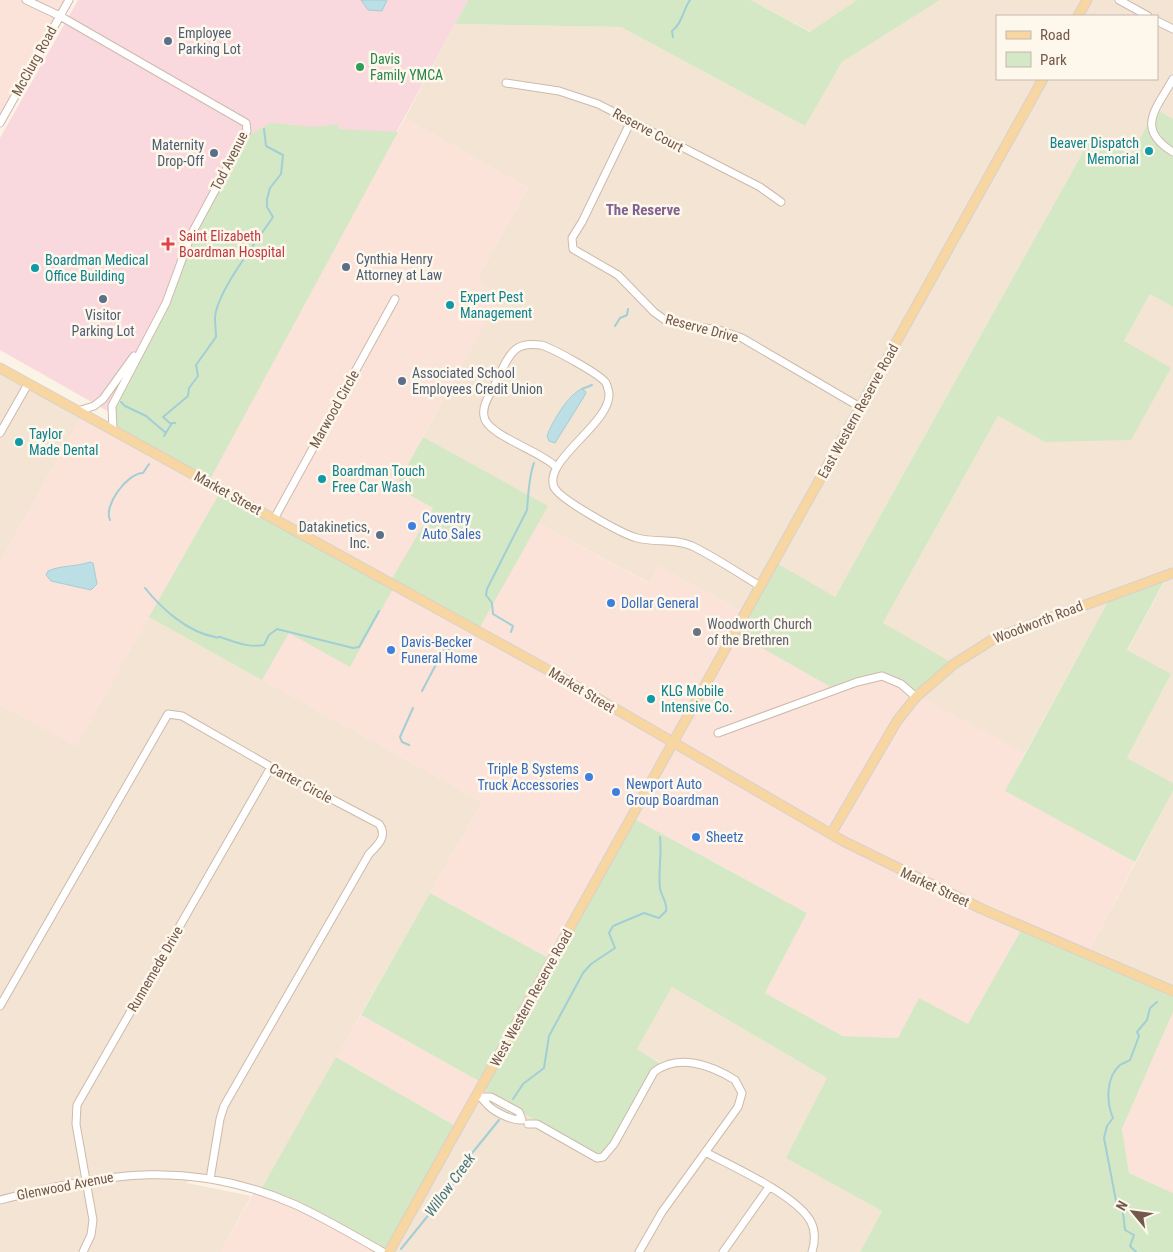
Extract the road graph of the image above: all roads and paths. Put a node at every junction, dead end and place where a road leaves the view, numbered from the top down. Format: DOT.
graph roads {
  1 [pos="26,0"];
  2 [pos="69,0"];
  3 [pos="1087,0"];
  4 [pos="1119,0"];
  5 [pos="1079,15"];
  6 [pos="1146,15"];
  7 [pos="60,16"];
  8 [pos="1158,22"];
  9 [pos="1173,29"];
  10 [pos="1173,79"];
  11 [pos="1042,80"];
  12 [pos="506,83"];
  13 [pos="630,121"];
  14 [pos="0,123"];
  15 [pos="1173,152"];
  16 [pos="781,202"];
  17 [pos="395,299"];
  18 [pos="143,346"];
  19 [pos="0,368"];
  20 [pos="28,384"];
  21 [pos="860,407"];
  22 [pos="78,411"];
  23 [pos="113,431"];
  24 [pos="0,433"];
  25 [pos="556,466"];
  26 [pos="274,519"];
  27 [pos="1173,572"];
  28 [pos="760,586"];
  29 [pos="916,696"];
  30 [pos="718,733"];
  31 [pos="672,743"];
  32 [pos="271,767"];
  33 [pos="831,834"];
  34 [pos="1173,991"];
  35 [pos="0,1006"];
  36 [pos="480,1096"];
  37 [pos="528,1124"];
  38 [pos="705,1152"];
  39 [pos="210,1179"];
  40 [pos="86,1180"];
  41 [pos="769,1187"];
  42 [pos="0,1200"];
  43 [pos="82,1252"];
  44 [pos="383,1252"];
  45 [pos="388,1252"];
  46 [pos="639,1252"];
  47 [pos="723,1252"];
  48 [pos="812,1252"];
  1 -- 7 [label="street, Tod Avenue"];
  2 -- 7 [label="street, McClurg Road"];
  3 -- 5 [label="main road"];
  4 -- 6 [label="street"];
  7 -- 14 [label="street, McClurg Road"];
  7 -- 18 [label="street, Tod Avenue"];
  8 -- 9 [label="street"];
  10 -- 15 [label="street"];
  11 -- 21 [label="main road, East Western Reserve Road"];
  12 -- 13 [label="street, Reserve Court"];
  13 -- 16 [label="street, Reserve Court"];
  13 -- 21 [label="street, Reserve Drive"];
  17 -- 26 [label="street, Marwood Circle"];
  18 -- 22 [label="street, Tod Avenue"];
  18 -- 23 [label="street, Tod Avenue"];
  19 -- 20 [label="main road, Market Street"];
  20 -- 22 [label="main road, Market Street"];
  20 -- 24 [label="street"];
  21 -- 28 [label="main road, East Western Reserve Road"];
  22 -- 23 [label="main road, Market Street"];
  23 -- 26 [label="main road, Market Street"];
  25 -- 25 [label="street"];
  25 -- 28 [label="street"];
  26 -- 31 [label="main road, Market Street"];
  27 -- 29 [label="main road, Woodworth Road"];
  28 -- 31 [label="main road, East Western Reserve Road"];
  29 -- 30 [label="street"];
  29 -- 33 [label="main road, Woodworth Road"];
  31 -- 33 [label="main road, Market Street"];
  31 -- 36 [label="main road, West Western Reserve Road"];
  32 -- 35 [label="street, Carter Circle"];
  32 -- 39 [label="street, Carter Circle"];
  32 -- 40 [label="street, Runnemede Drive"];
  33 -- 34 [label="main road, Market Street"];
  36 -- 36 [label="street"];
  36 -- 45 [label="main road, West Western Reserve Road"];
  37 -- 38 [label="street"];
  38 -- 41 [label="street"];
  38 -- 46 [label="street"];
  39 -- 40 [label="street, Glenwood Avenue"];
  39 -- 44 [label="street, Glenwood Avenue"];
  40 -- 42 [label="street, Glenwood Avenue"];
  40 -- 43 [label="street, Runnemede Drive"];
  41 -- 47 [label="street"];
  41 -- 48 [label="street"];
}
